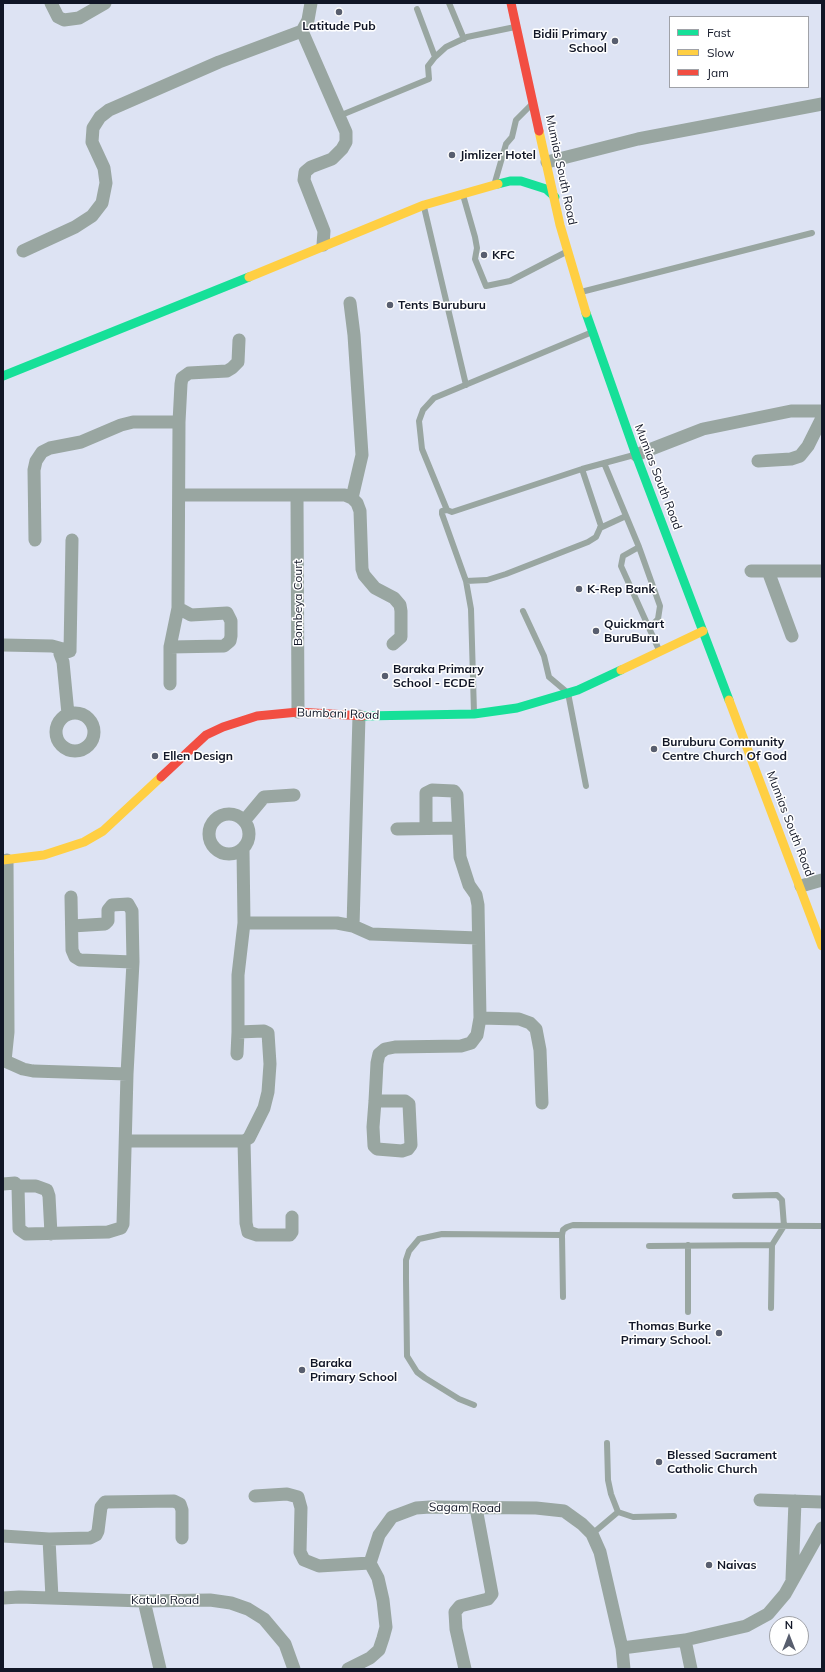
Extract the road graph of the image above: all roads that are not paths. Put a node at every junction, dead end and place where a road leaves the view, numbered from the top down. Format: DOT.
graph roads {
  1 [pos="52,3"];
  2 [pos="105,3"];
  3 [pos="311,3"];
  4 [pos="449,3"];
  5 [pos="511,3"];
  6 [pos="417,8"];
  7 [pos="516,26"];
  8 [pos="302,31"];
  9 [pos="464,38"];
  10 [pos="435,57"];
  11 [pos="533,103"];
  12 [pos="822,104"];
  13 [pos="339,116"];
  14 [pos="542,165"];
  15 [pos="527,174"];
  16 [pos="510,181"];
  17 [pos="495,184"];
  18 [pos="462,194"];
  19 [pos="555,198"];
  20 [pos="424,205"];
  21 [pos="324,231"];
  22 [pos="812,233"];
  23 [pos="336,240"];
  24 [pos="323,245"];
  25 [pos="23,251"];
  26 [pos="567,252"];
  27 [pos="580,293"];
  28 [pos="350,303"];
  29 [pos="592,332"];
  30 [pos="239,340"];
  31 [pos="3,376"];
  32 [pos="466,385"];
  33 [pos="822,411"];
  34 [pos="822,418"];
  35 [pos="179,422"];
  36 [pos="636,455"];
  37 [pos="758,461"];
  38 [pos="604,463"];
  39 [pos="582,470"];
  40 [pos="179,495"];
  41 [pos="297,495"];
  42 [pos="352,498"];
  43 [pos="447,510"];
  44 [pos="626,516"];
  45 [pos="598,534"];
  46 [pos="36,540"];
  47 [pos="72,540"];
  48 [pos="639,547"];
  49 [pos="751,571"];
  50 [pos="768,571"];
  51 [pos="822,571"];
  52 [pos="466,582"];
  53 [pos="178,608"];
  54 [pos="524,611"];
  55 [pos="649,628"];
  56 [pos="703,631"];
  57 [pos="792,636"];
  58 [pos="393,644"];
  59 [pos="3,645"];
  60 [pos="170,648"];
  61 [pos="659,650"];
  62 [pos="70,651"];
  63 [pos="170,684"];
  64 [pos="568,694"];
  65 [pos="298,712"];
  66 [pos="68,714"];
  67 [pos="474,714"];
  68 [pos="359,716"];
  69 [pos="586,786"];
  70 [pos="294,795"];
  71 [pos="244,821"];
  72 [pos="397,828"];
  73 [pos="426,828"];
  74 [pos="458,828"];
  75 [pos="243,850"];
  76 [pos="5,860"];
  77 [pos="822,880"];
  78 [pos="800,886"];
  79 [pos="5,896"];
  80 [pos="71,897"];
  81 [pos="244,923"];
  82 [pos="72,926"];
  83 [pos="353,926"];
  84 [pos="478,938"];
  85 [pos="822,946"];
  86 [pos="133,962"];
  87 [pos="480,1018"];
  88 [pos="238,1032"];
  89 [pos="237,1054"];
  90 [pos="4,1061"];
  91 [pos="127,1074"];
  92 [pos="374,1100"];
  93 [pos="542,1102"];
  94 [pos="126,1141"];
  95 [pos="244,1141"];
  96 [pos="3,1184"];
  97 [pos="18,1186"];
  98 [pos="735,1196"];
  99 [pos="292,1217"];
  100 [pos="784,1226"];
  101 [pos="822,1226"];
  102 [pos="51,1234"];
  103 [pos="562,1235"];
  104 [pos="688,1245"];
  105 [pos="772,1245"];
  106 [pos="649,1246"];
  107 [pos="562,1297"];
  108 [pos="771,1308"];
  109 [pos="688,1312"];
  110 [pos="474,1405"];
  111 [pos="607,1443"];
  112 [pos="254,1496"];
  113 [pos="760,1500"];
  114 [pos="795,1501"];
  115 [pos="822,1502"];
  116 [pos="476,1508"];
  117 [pos="618,1512"];
  118 [pos="674,1516"];
  119 [pos="822,1528"];
  120 [pos="592,1534"];
  121 [pos="3,1536"];
  122 [pos="182,1538"];
  123 [pos="49,1539"];
  124 [pos="370,1563"];
  125 [pos="792,1581"];
  126 [pos="3,1598"];
  127 [pos="52,1598"];
  128 [pos="144,1601"];
  129 [pos="685,1640"];
  130 [pos="622,1648"];
  131 [pos="160,1669"];
  132 [pos="294,1669"];
  133 [pos="348,1669"];
  134 [pos="465,1669"];
  135 [pos="624,1669"];
  136 [pos="691,1669"];
  1 -- 2 [label="street"];
  3 -- 8 [label="street"];
  4 -- 9 [label="lane"];
  5 -- 7 [label="street, Mumias South Road"];
  6 -- 10 [label="lane"];
  7 -- 9 [label="lane"];
  7 -- 11 [label="street, Mumias South Road"];
  8 -- 13 [label="street"];
  8 -- 25 [label="street"];
  9 -- 10 [label="lane"];
  10 -- 13 [label="lane"];
  11 -- 14 [label="street, Mumias South Road"];
  11 -- 17 [label="lane"];
  12 -- 14 [label="street"];
  13 -- 21 [label="street"];
  14 -- 19 [label="street, Mumias South Road"];
  15 -- 16 [label="street"];
  16 -- 17 [label="street"];
  16 -- 19 [label="street"];
  17 -- 18 [label="street"];
  18 -- 20 [label="street"];
  18 -- 26 [label="lane"];
  19 -- 26 [label="street, Mumias South Road"];
  20 -- 23 [label="street"];
  20 -- 32 [label="lane"];
  21 -- 23 [label="street"];
  21 -- 24 [label="street"];
  22 -- 27 [label="lane"];
  23 -- 24 [label="street"];
  24 -- 31 [label="street"];
  26 -- 27 [label="street, Mumias South Road"];
  27 -- 29 [label="street, Mumias South Road"];
  28 -- 42 [label="street"];
  29 -- 32 [label="lane"];
  29 -- 36 [label="street, Mumias South Road"];
  30 -- 35 [label="street"];
  32 -- 43 [label="lane"];
  33 -- 36 [label="street"];
  34 -- 37 [label="street"];
  35 -- 40 [label="street"];
  35 -- 46 [label="street"];
  36 -- 38 [label="lane"];
  36 -- 56 [label="street, Mumias South Road"];
  38 -- 39 [label="lane"];
  38 -- 44 [label="lane"];
  39 -- 43 [label="lane"];
  39 -- 45 [label="lane"];
  40 -- 41 [label="street"];
  40 -- 53 [label="street"];
  41 -- 42 [label="street"];
  41 -- 65 [label="street, Bombeya Court"];
  42 -- 58 [label="street"];
  43 -- 52 [label="lane"];
  44 -- 45 [label="lane"];
  44 -- 48 [label="lane"];
  45 -- 52 [label="lane"];
  47 -- 62 [label="street"];
  48 -- 55 [label="lane"];
  48 -- 55 [label="lane"];
  49 -- 50 [label="street"];
  50 -- 51 [label="street"];
  50 -- 57 [label="street"];
  52 -- 67 [label="lane"];
  53 -- 60 [label="street"];
  53 -- 60 [label="street"];
  54 -- 64 [label="lane"];
  55 -- 61 [label="lane"];
  56 -- 61 [label="street, Bumbani Road"];
  56 -- 78 [label="street, Mumias South Road"];
  59 -- 62 [label="street"];
  60 -- 63 [label="street"];
  61 -- 64 [label="street, Bumbani Road"];
  62 -- 66 [label="street"];
  64 -- 67 [label="street, Bumbani Road"];
  64 -- 69 [label="lane"];
  65 -- 68 [label="street, Bumbani Road"];
  65 -- 76 [label="street, Bumbani Road"];
  67 -- 68 [label="street, Bumbani Road"];
  68 -- 83 [label="street"];
  70 -- 71 [label="street"];
  71 -- 75 [label="street"];
  71 -- 75 [label="street"];
  72 -- 73 [label="street"];
  73 -- 74 [label="street"];
  73 -- 74 [label="street"];
  74 -- 84 [label="street"];
  75 -- 81 [label="street"];
  76 -- 79 [label="street"];
  77 -- 78 [label="street"];
  78 -- 85 [label="street, Mumias South Road"];
  79 -- 90 [label="street"];
  80 -- 82 [label="street"];
  81 -- 83 [label="street"];
  81 -- 88 [label="street"];
  82 -- 86 [label="street"];
  82 -- 86 [label="street"];
  83 -- 84 [label="street"];
  84 -- 87 [label="street"];
  86 -- 91 [label="street"];
  87 -- 92 [label="street"];
  87 -- 93 [label="street"];
  88 -- 89 [label="street"];
  88 -- 95 [label="street"];
  90 -- 91 [label="street"];
  91 -- 94 [label="street"];
  94 -- 95 [label="street"];
  94 -- 102 [label="street"];
  95 -- 99 [label="street"];
  96 -- 97 [label="street"];
  97 -- 102 [label="street"];
  97 -- 102 [label="street"];
  98 -- 100 [label="lane"];
  100 -- 101 [label="lane"];
  100 -- 103 [label="lane"];
  100 -- 105 [label="lane"];
  103 -- 107 [label="lane"];
  103 -- 110 [label="lane"];
  104 -- 105 [label="lane"];
  104 -- 106 [label="lane"];
  104 -- 109 [label="lane"];
  105 -- 108 [label="lane"];
  111 -- 117 [label="lane"];
  112 -- 124 [label="street"];
  113 -- 114 [label="street"];
  114 -- 115 [label="street"];
  114 -- 125 [label="street"];
  116 -- 120 [label="street, Sagam Road"];
  116 -- 124 [label="street, Sagam Road"];
  116 -- 134 [label="street"];
  117 -- 118 [label="lane"];
  117 -- 120 [label="lane"];
  119 -- 125 [label="street"];
  120 -- 130 [label="street, Sagam Road"];
  121 -- 123 [label="street"];
  122 -- 123 [label="street"];
  123 -- 127 [label="street"];
  124 -- 133 [label="street"];
  125 -- 129 [label="street"];
  126 -- 127 [label="street, Katulo Road"];
  127 -- 128 [label="street, Katulo Road"];
  128 -- 131 [label="street"];
  128 -- 132 [label="street, Katulo Road"];
  129 -- 130 [label="street"];
  129 -- 136 [label="street"];
  130 -- 135 [label="street, Sagam Road"];
}
